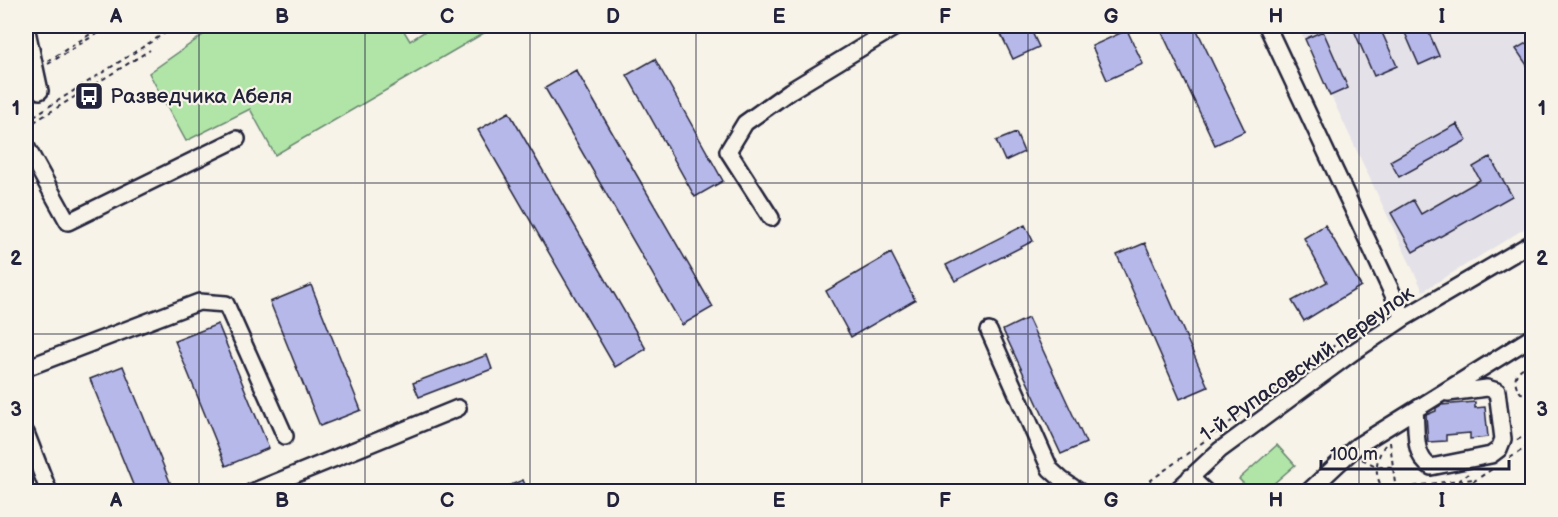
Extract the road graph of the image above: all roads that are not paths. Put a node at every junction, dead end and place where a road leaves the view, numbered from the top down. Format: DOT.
graph roads {
  1 [pos="26,26"];
  2 [pos="897,26"];
  3 [pos="1267,26"];
  4 [pos="40,91"];
  5 [pos="237,139"];
  6 [pos="26,146"];
  7 [pos="771,218"];
  8 [pos="1533,243"];
  9 [pos="1404,318"];
  10 [pos="989,331"];
  11 [pos="1533,337"];
  12 [pos="26,368"];
  13 [pos="1443,393"];
  14 [pos="458,408"];
  15 [pos="1415,410"];
  16 [pos="26,433"];
  17 [pos="285,436"];
  18 [pos="1190,477"];
  19 [pos="49,492"];
  20 [pos="252,492"];
  21 [pos="1080,492"];
  22 [pos="1175,492"];
  23 [pos="1206,492"];
  24 [pos="1308,492"];
  1 -- 4 [label="street"];
  2 -- 7 [label="street"];
  3 -- 9 [label="street"];
  5 -- 6 [label="street"];
  8 -- 9 [label="street, 1-й Рупасовский переулок"];
  9 -- 18 [label="street, 1-й Рупасовский переулок"];
  10 -- 21 [label="street"];
  11 -- 13 [label="street"];
  12 -- 17 [label="street"];
  13 -- 15 [label="street"];
  13 -- 15 [label="street"];
  14 -- 20 [label="street"];
  15 -- 24 [label="street"];
  16 -- 19 [label="street"];
  18 -- 22 [label="street, 1-й Рупасовский переулок"];
  18 -- 23 [label="street"];
}
